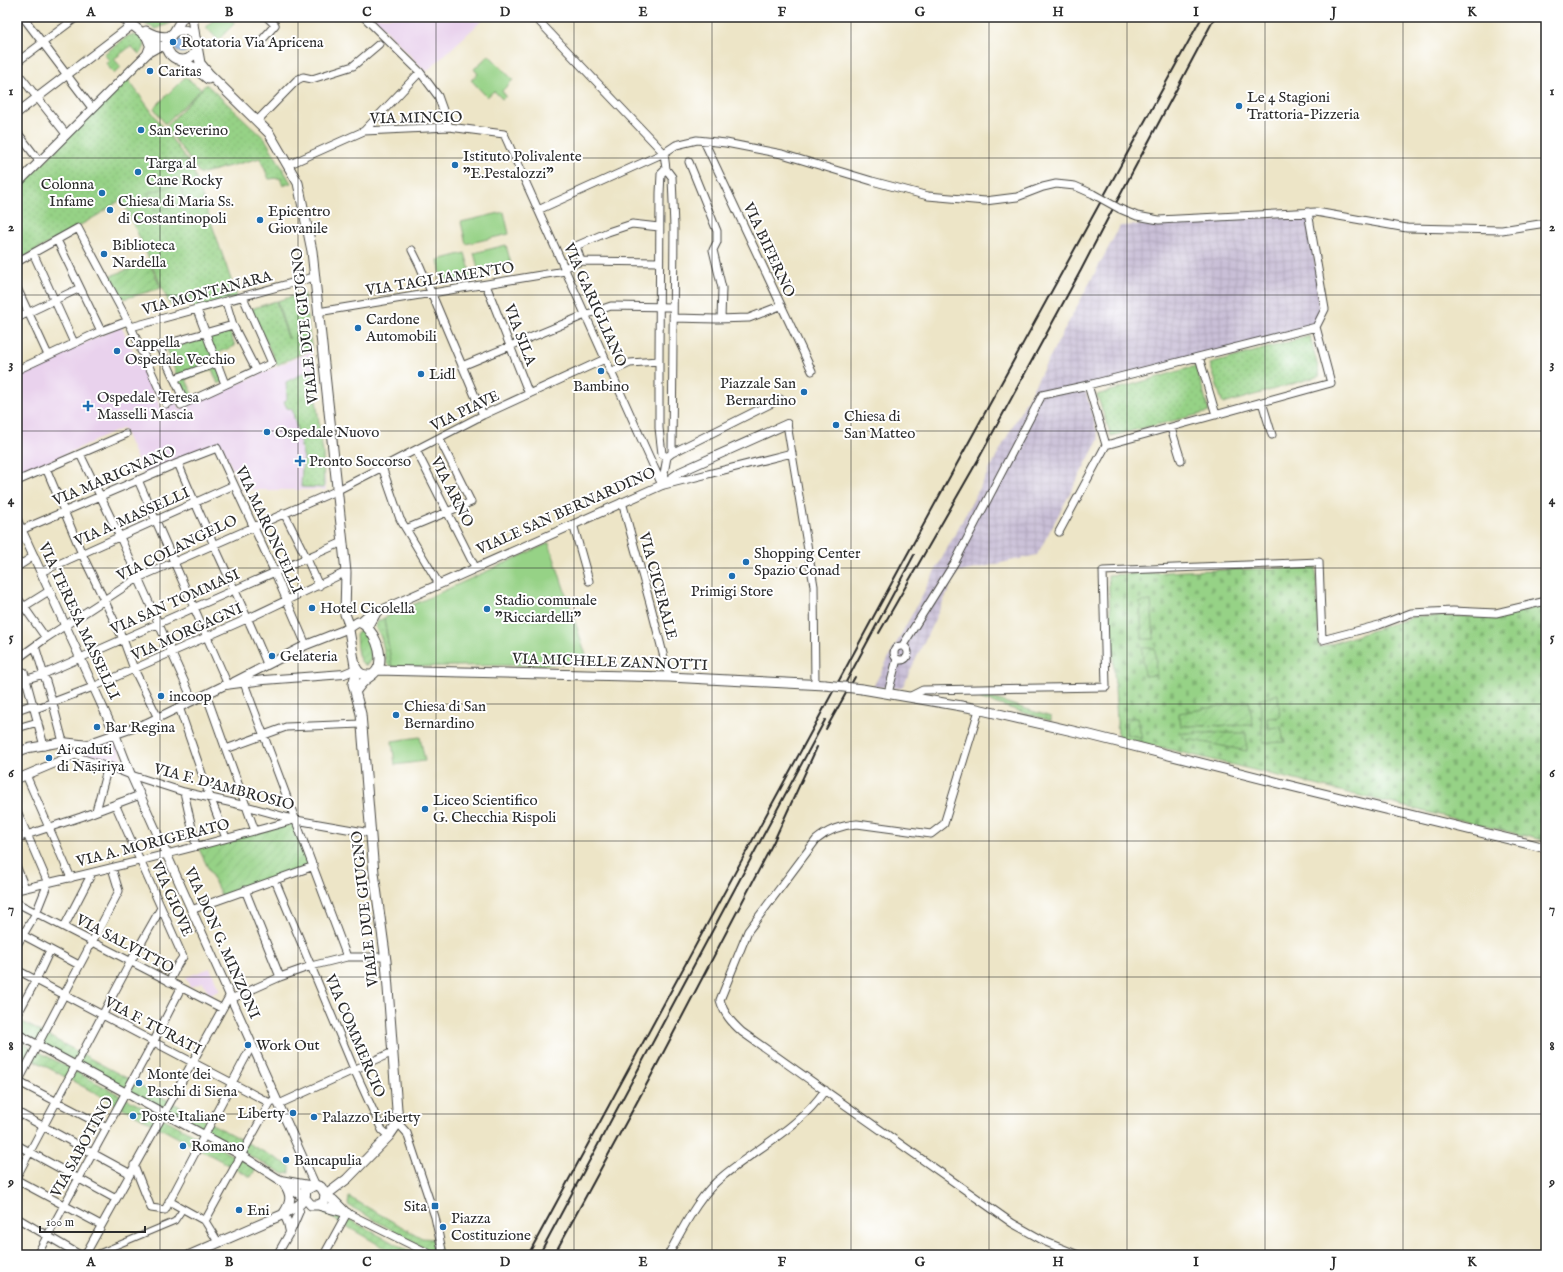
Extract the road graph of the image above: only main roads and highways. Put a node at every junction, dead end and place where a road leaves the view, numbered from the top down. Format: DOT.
graph roads {
  1 [pos="122,17"];
  2 [pos="183,17"];
  3 [pos="192,17"];
  4 [pos="168,41"];
  5 [pos="196,41"];
  6 [pos="178,60"];
  7 [pos="229,93"];
  8 [pos="354,625"];
  9 [pos="380,658"];
  10 [pos="357,670"];
  11 [pos="394,670"];
  12 [pos="374,673"];
  13 [pos="355,692"];
  14 [pos="1546,848"];
  15 [pos="347,1179"];
  16 [pos="280,1180"];
  17 [pos="315,1186"];
  18 [pos="326,1195"];
  19 [pos="305,1198"];
  20 [pos="317,1206"];
  21 [pos="284,1214"];
  22 [pos="190,1255"];
  1 -- 4 [label="main road, VIALE DUE GIUGNO"];
  1 -- 4 [label="main road, VIALE DUE GIUGNO"];
  2 -- 4 [label="main road"];
  3 -- 5 [label="main road"];
  4 -- 5 [label="main road, VIALE DUE GIUGNO"];
  4 -- 6 [label="main road, VIALE DUE GIUGNO"];
  5 -- 6 [label="main road"];
  5 -- 7 [label="main road, VIALE DUE GIUGNO"];
  6 -- 7 [label="main road, VIALE DUE GIUGNO"];
  7 -- 8 [label="main road, VIALE DUE GIUGNO"];
  8 -- 9 [label="main road"];
  8 -- 10 [label="main road, VIALE DUE GIUGNO"];
  9 -- 11 [label="main road"];
  9 -- 12 [label="main road"];
  10 -- 12 [label="main road, VIA MICHELE ZANNOTTI"];
  10 -- 13 [label="main road, VIALE DUE GIUGNO"];
  11 -- 12 [label="main road, VIA MICHELE ZANNOTTI"];
  11 -- 14 [label="main road, VIA MICHELE ZANNOTTI, bridge"];
  12 -- 13 [label="main road"];
  13 -- 15 [label="main road, VIALE DUE GIUGNO"];
  15 -- 17 [label="main road"];
  15 -- 18 [label="main road"];
  16 -- 17 [label="main road"];
  16 -- 19 [label="main road"];
  16 -- 21 [label="main road"];
  17 -- 18 [label="main road"];
  17 -- 19 [label="main road"];
  18 -- 20 [label="main road"];
  18 -- 20 [label="main road"];
  19 -- 20 [label="main road"];
  19 -- 21 [label="main road"];
  20 -- 21 [label="main road"];
  21 -- 22 [label="main road"];
}
